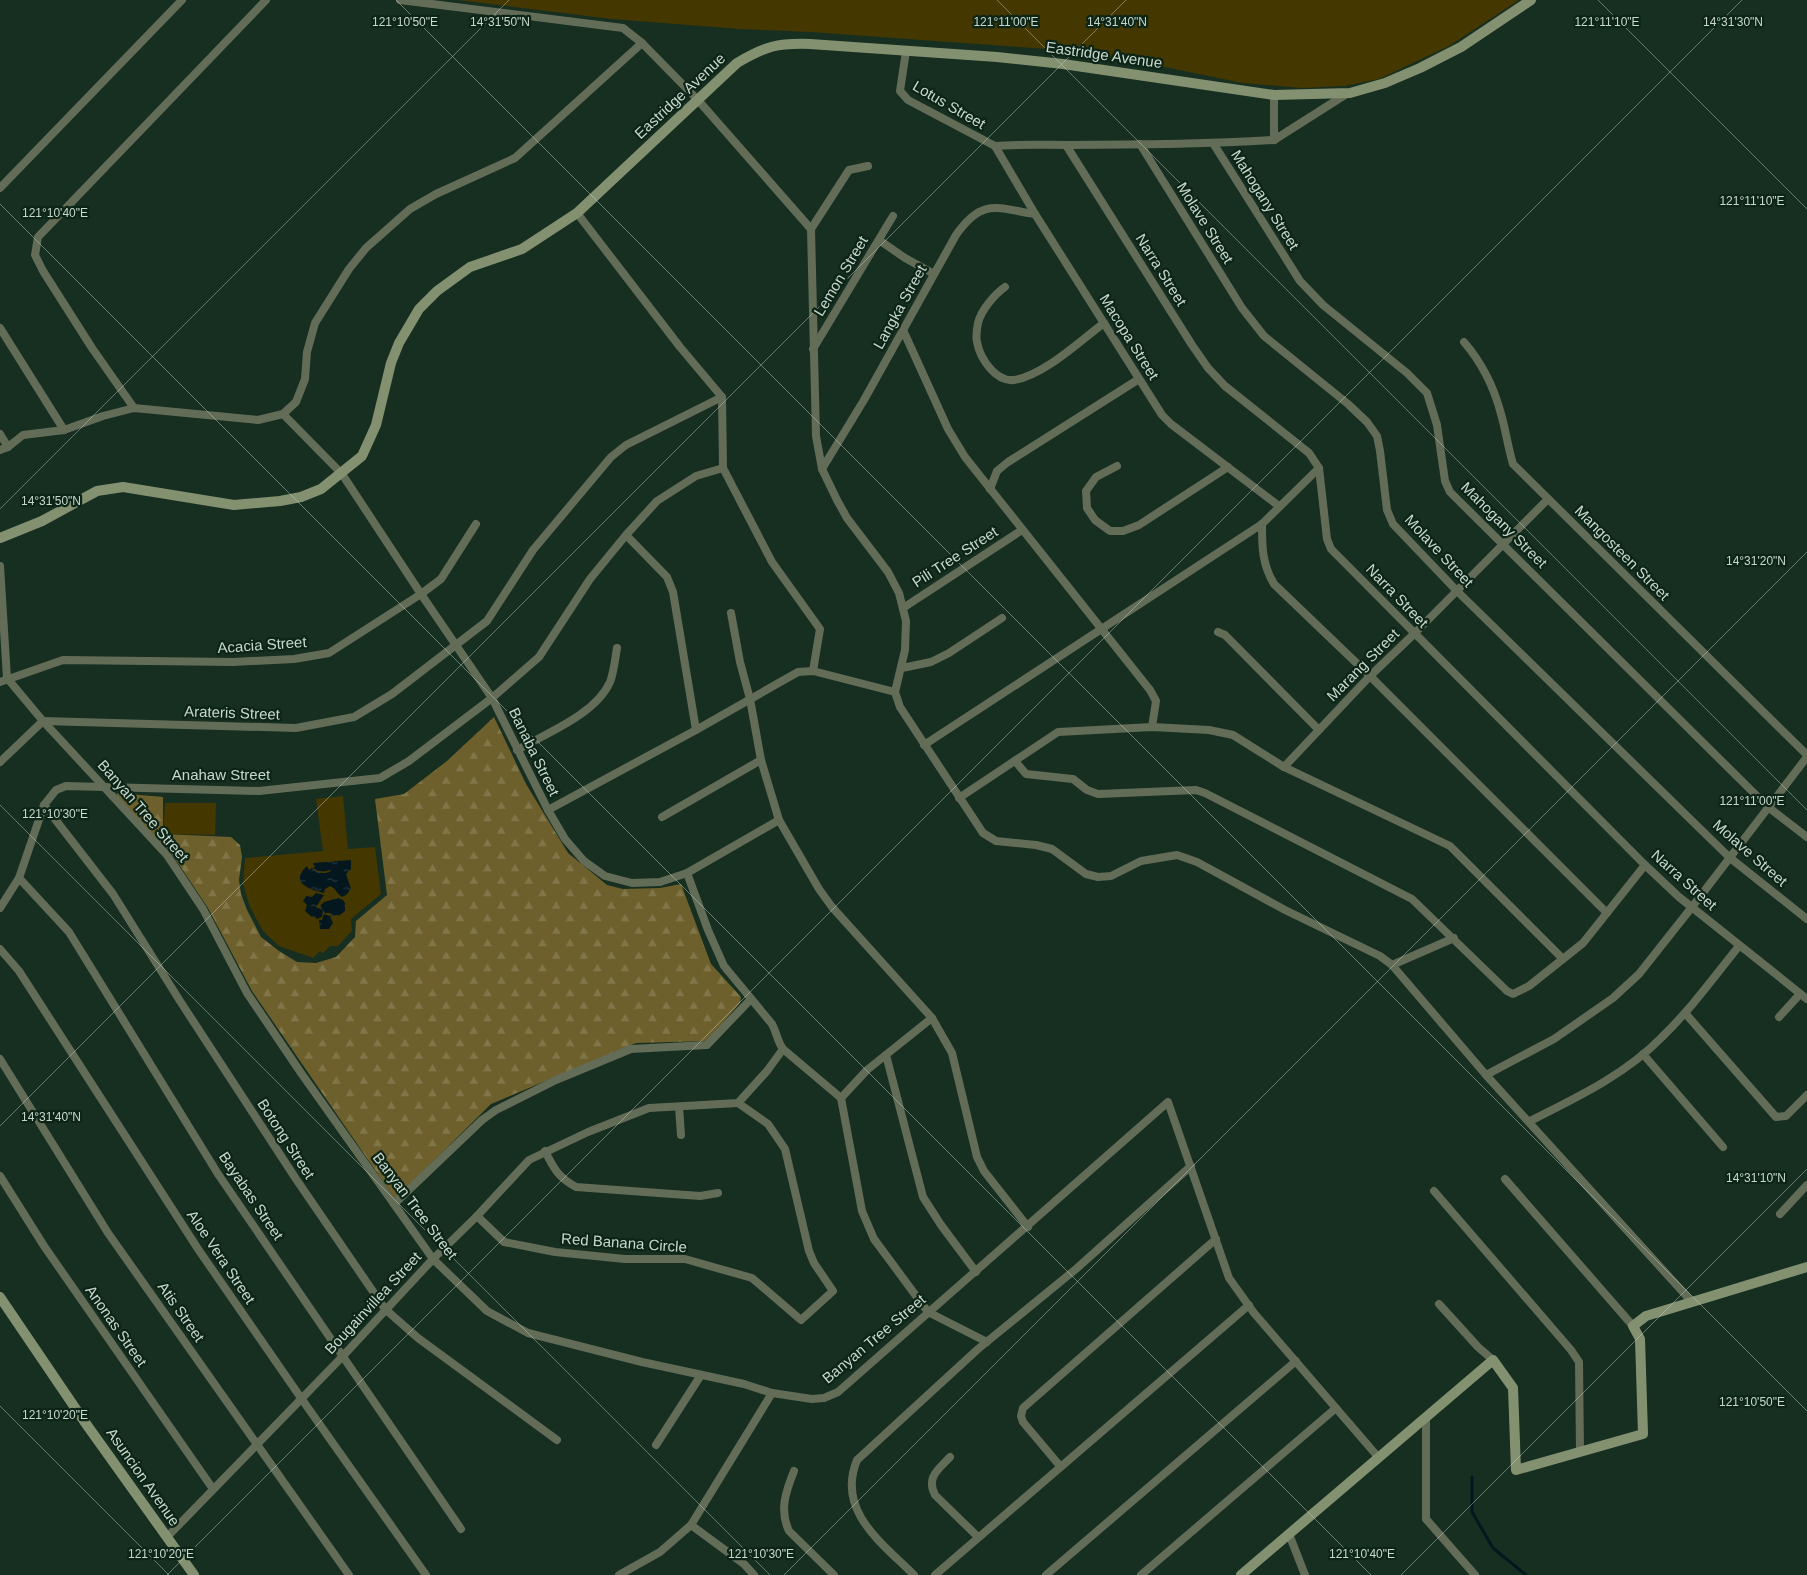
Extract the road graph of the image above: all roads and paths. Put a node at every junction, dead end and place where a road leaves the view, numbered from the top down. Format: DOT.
graph roads {
  1 [pos="182,0"];
  2 [pos="266,0"];
  3 [pos="400,0"];
  4 [pos="1531,0"];
  5 [pos="642,43"];
  6 [pos="906,51"];
  7 [pos="1350,93"];
  8 [pos="1274,95"];
  9 [pos="697,99"];
  10 [pos="1274,140"];
  11 [pos="1213,143"];
  12 [pos="1140,144"];
  13 [pos="1066,145"];
  14 [pos="995,146"];
  15 [pos="868,166"];
  16 [pos="0,188"];
  17 [pos="577,213"];
  18 [pos="1035,214"];
  19 [pos="893,216"];
  20 [pos="811,229"];
  21 [pos="878,240"];
  22 [pos="934,274"];
  23 [pos="1005,287"];
  24 [pos="1104,323"];
  25 [pos="0,328"];
  26 [pos="903,330"];
  27 [pos="1464,342"];
  28 [pos="813,349"];
  29 [pos="1139,380"];
  30 [pos="722,397"];
  31 [pos="134,408"];
  32 [pos="283,414"];
  33 [pos="64,430"];
  34 [pos="0,434"];
  35 [pos="4,448"];
  36 [pos="1117,466"];
  37 [pos="1228,467"];
  38 [pos="723,468"];
  39 [pos="1319,468"];
  40 [pos="822,469"];
  41 [pos="342,474"];
  42 [pos="990,489"];
  43 [pos="1548,499"];
  44 [pos="1279,506"];
  45 [pos="476,524"];
  46 [pos="1262,524"];
  47 [pos="1022,530"];
  48 [pos="626,536"];
  49 [pos="0,538"];
  50 [pos="1503,543"];
  51 [pos="0,566"];
  52 [pos="1457,591"];
  53 [pos="421,594"];
  54 [pos="902,608"];
  55 [pos="731,613"];
  56 [pos="1002,618"];
  57 [pos="1101,629"];
  58 [pos="1218,632"];
  59 [pos="1414,634"];
  60 [pos="456,646"];
  61 [pos="617,648"];
  62 [pos="902,668"];
  63 [pos="813,671"];
  64 [pos="1370,676"];
  65 [pos="4,680"];
  66 [pos="895,692"];
  67 [pos="492,698"];
  68 [pos="750,699"];
  69 [pos="44,720"];
  70 [pos="1152,727"];
  71 [pos="696,730"];
  72 [pos="1319,730"];
  73 [pos="924,745"];
  74 [pos="517,750"];
  75 [pos="1807,756"];
  76 [pos="761,760"];
  77 [pos="0,762"];
  78 [pos="1015,762"];
  79 [pos="1284,767"];
  80 [pos="105,786"];
  81 [pos="959,798"];
  82 [pos="44,805"];
  83 [pos="1768,807"];
  84 [pos="548,810"];
  85 [pos="662,816"];
  86 [pos="779,820"];
  87 [pos="1807,837"];
  88 [pos="1729,857"];
  89 [pos="1645,865"];
  90 [pos="687,873"];
  91 [pos="20,878"];
  92 [pos="1692,907"];
  93 [pos="0,908"];
  94 [pos="1607,913"];
  95 [pos="1807,919"];
  96 [pos="1454,938"];
  97 [pos="1739,946"];
  98 [pos="0,949"];
  99 [pos="1563,959"];
  100 [pos="1392,965"];
  101 [pos="1800,994"];
  102 [pos="751,999"];
  103 [pos="1807,999"];
  104 [pos="1685,1013"];
  105 [pos="1779,1017"];
  106 [pos="932,1018"];
  107 [pos="783,1049"];
  108 [pos="1643,1054"];
  109 [pos="886,1055"];
  110 [pos="0,1059"];
  111 [pos="1486,1075"];
  112 [pos="1807,1095"];
  113 [pos="841,1098"];
  114 [pos="738,1102"];
  115 [pos="679,1107"];
  116 [pos="1530,1121"];
  117 [pos="681,1135"];
  118 [pos="1723,1147"];
  119 [pos="545,1152"];
  120 [pos="1191,1166"];
  121 [pos="0,1176"];
  122 [pos="1504,1179"];
  123 [pos="1807,1185"];
  124 [pos="1434,1190"];
  125 [pos="718,1193"];
  126 [pos="394,1204"];
  127 [pos="1780,1214"];
  128 [pos="477,1216"];
  129 [pos="1028,1226"];
  130 [pos="1216,1239"];
  131 [pos="433,1259"];
  132 [pos="1807,1267"];
  133 [pos="976,1272"];
  134 [pos="0,1298"];
  135 [pos="1692,1302"];
  136 [pos="1439,1304"];
  137 [pos="1249,1305"];
  138 [pos="385,1309"];
  139 [pos="928,1312"];
  140 [pos="1633,1326"];
  141 [pos="987,1342"];
  142 [pos="342,1357"];
  143 [pos="1493,1360"];
  144 [pos="1296,1361"];
  145 [pos="701,1375"];
  146 [pos="772,1393"];
  147 [pos="301,1398"];
  148 [pos="1336,1408"];
  149 [pos="1426,1419"];
  150 [pos="557,1440"];
  151 [pos="257,1445"];
  152 [pos="656,1445"];
  153 [pos="1580,1451"];
  154 [pos="950,1457"];
  155 [pos="1380,1458"];
  156 [pos="1060,1466"];
  157 [pos="794,1471"];
  158 [pos="213,1489"];
  159 [pos="691,1525"];
  160 [pos="461,1529"];
  161 [pos="1288,1534"];
  162 [pos="167,1537"];
  163 [pos="978,1537"];
  164 [pos="194,1575"];
  165 [pos="348,1575"];
  166 [pos="426,1575"];
  167 [pos="619,1575"];
  168 [pos="754,1575"];
  169 [pos="834,1575"];
  170 [pos="914,1575"];
  171 [pos="935,1575"];
  172 [pos="1046,1575"];
  173 [pos="1141,1575"];
  174 [pos="1241,1575"];
  175 [pos="1305,1575"];
  176 [pos="1475,1575"];
  1 -- 16 [label="street"];
  2 -- 31 [label="street"];
  3 -- 5 [label="street"];
  4 -- 7 [label="street, Eastridge Avenue"];
  5 -- 9 [label="street"];
  5 -- 32 [label="street"];
  6 -- 8 [label="street, Eastridge Avenue"];
  6 -- 9 [label="street, Eastridge Avenue"];
  6 -- 14 [label="street, Lotus Street"];
  7 -- 8 [label="street, Eastridge Avenue"];
  7 -- 10 [label="street"];
  8 -- 10 [label="street"];
  9 -- 17 [label="street, Eastridge Avenue"];
  9 -- 20 [label="street"];
  10 -- 11 [label="street"];
  11 -- 12 [label="street"];
  11 -- 50 [label="street, Mahogany Street"];
  12 -- 13 [label="street"];
  12 -- 52 [label="street, Molave Street"];
  13 -- 14 [label="street"];
  13 -- 39 [label="street, Narra Street"];
  14 -- 18 [label="street, Macopa Street"];
  15 -- 20 [label="street"];
  17 -- 30 [label="street"];
  17 -- 41 [label="street, Eastridge Avenue"];
  18 -- 22 [label="street, Langka Street"];
  18 -- 24 [label="street, Macopa Street"];
  19 -- 21 [label="street, Lemon Street"];
  20 -- 28 [label="street"];
  21 -- 22 [label="street"];
  21 -- 28 [label="street, Lemon Street"];
  22 -- 26 [label="street, Langka Street"];
  23 -- 24 [label="street"];
  24 -- 29 [label="street, Macopa Street"];
  25 -- 33 [label="street"];
  26 -- 40 [label="street, Langka Street"];
  26 -- 42 [label="street"];
  27 -- 43 [label="street, Mangosteen Street"];
  28 -- 40 [label="street"];
  29 -- 37 [label="street, Macopa Street"];
  29 -- 42 [label="street"];
  30 -- 38 [label="street"];
  30 -- 60 [label="street, Arateris Street"];
  31 -- 32 [label="street"];
  31 -- 33 [label="street"];
  32 -- 41 [label="street, Banaba Street"];
  33 -- 35 [label="street"];
  34 -- 35 [label="street"];
  36 -- 37 [label="street"];
  37 -- 44 [label="street, Macopa Street"];
  38 -- 48 [label="street, Anahaw Street"];
  38 -- 63 [label="street"];
  39 -- 44 [label="street"];
  39 -- 59 [label="street, Narra Street"];
  40 -- 54 [label="street"];
  41 -- 49 [label="street, Eastridge Avenue"];
  41 -- 53 [label="street, Banaba Street"];
  42 -- 47 [label="street"];
  43 -- 50 [label="street, Marang Street"];
  43 -- 75 [label="street, Mangosteen Street"];
  44 -- 46 [label="street"];
  45 -- 53 [label="street, Acacia Street"];
  46 -- 57 [label="street"];
  46 -- 64 [label="street"];
  47 -- 54 [label="street, Pili Tree Street"];
  47 -- 57 [label="street"];
  48 -- 67 [label="street, Anahaw Street"];
  48 -- 71 [label="street"];
  50 -- 52 [label="street, Marang Street"];
  50 -- 83 [label="street, Mahogany Street"];
  51 -- 65 [label="street"];
  52 -- 59 [label="street, Marang Street"];
  52 -- 88 [label="street, Molave Street"];
  53 -- 60 [label="street, Banaba Street"];
  53 -- 65 [label="street, Acacia Street"];
  54 -- 62 [label="street"];
  55 -- 68 [label="street"];
  56 -- 62 [label="street"];
  57 -- 70 [label="street"];
  57 -- 73 [label="street"];
  58 -- 72 [label="street"];
  59 -- 64 [label="street, Marang Street"];
  59 -- 89 [label="street, Narra Street"];
  60 -- 67 [label="street, Banaba Street"];
  60 -- 69 [label="street, Arateris Street"];
  61 -- 74 [label="street"];
  62 -- 66 [label="street"];
  63 -- 66 [label="street"];
  63 -- 68 [label="street"];
  64 -- 72 [label="street, Marang Street"];
  64 -- 94 [label="street"];
  65 -- 69 [label="street, Banyan Tree Street"];
  66 -- 73 [label="street"];
  67 -- 74 [label="street, Banaba Street"];
  67 -- 80 [label="street, Anahaw Street"];
  68 -- 71 [label="street"];
  68 -- 76 [label="street"];
  69 -- 77 [label="street"];
  69 -- 80 [label="street, Banyan Tree Street"];
  70 -- 78 [label="street"];
  70 -- 79 [label="street"];
  71 -- 84 [label="street"];
  72 -- 79 [label="street, Marang Street"];
  73 -- 81 [label="street"];
  74 -- 84 [label="street, Banaba Street"];
  75 -- 83 [label="street"];
  76 -- 85 [label="street"];
  76 -- 86 [label="street"];
  78 -- 81 [label="street"];
  78 -- 96 [label="street"];
  79 -- 99 [label="street"];
  80 -- 82 [label="street, Anahaw Street"];
  80 -- 126 [label="street, Banyan Tree Street"];
  81 -- 100 [label="street"];
  82 -- 91 [label="street, Anahaw Street"];
  82 -- 138 [label="street, Botong Street"];
  83 -- 87 [label="street, Mahogany Street"];
  83 -- 88 [label="street"];
  84 -- 90 [label="street, Banaba Street"];
  86 -- 90 [label="street, Banaba Street"];
  86 -- 106 [label="street"];
  88 -- 92 [label="street"];
  88 -- 95 [label="street, Molave Street"];
  89 -- 92 [label="street, Narra Street"];
  89 -- 94 [label="street"];
  90 -- 102 [label="street"];
  91 -- 93 [label="street, Anahaw Street"];
  91 -- 142 [label="street, Bayabas Street"];
  92 -- 97 [label="street, Narra Street"];
  92 -- 111 [label="street"];
  94 -- 99 [label="street"];
  96 -- 99 [label="street"];
  96 -- 100 [label="street"];
  97 -- 101 [label="street, Narra Street"];
  97 -- 104 [label="street"];
  98 -- 147 [label="street, Aloe Vera Street"];
  100 -- 111 [label="street"];
  101 -- 103 [label="street, Narra Street"];
  101 -- 105 [label="street"];
  102 -- 107 [label="street"];
  102 -- 126 [label="street"];
  104 -- 108 [label="street"];
  104 -- 112 [label="street"];
  106 -- 109 [label="street"];
  106 -- 129 [label="street"];
  107 -- 113 [label="street"];
  107 -- 114 [label="street"];
  108 -- 116 [label="street"];
  108 -- 118 [label="street"];
  109 -- 113 [label="street"];
  109 -- 133 [label="street"];
  110 -- 151 [label="street, Atis Street"];
  111 -- 116 [label="street"];
  113 -- 139 [label="street"];
  114 -- 115 [label="street, Bougainvillea Street"];
  114 -- 128 [label="street, Red Banana Circle"];
  115 -- 117 [label="street"];
  115 -- 119 [label="street, Bougainvillea Street"];
  116 -- 135 [label="street"];
  119 -- 125 [label="street"];
  119 -- 128 [label="street, Bougainvillea Street"];
  120 -- 129 [label="street, Banyan Tree Street"];
  120 -- 130 [label="street"];
  120 -- 141 [label="street"];
  121 -- 158 [label="street, Anonas Street"];
  122 -- 140 [label="street"];
  123 -- 127 [label="street"];
  124 -- 153 [label="street"];
  126 -- 131 [label="street, Banyan Tree Street"];
  128 -- 131 [label="street, Bougainvillea Street"];
  129 -- 133 [label="street, Banyan Tree Street"];
  130 -- 137 [label="street"];
  130 -- 156 [label="street"];
  131 -- 138 [label="street, Bougainvillea Street"];
  131 -- 145 [label="street, Banyan Tree Street"];
  132 -- 135 [label="street"];
  133 -- 139 [label="street, Banyan Tree Street"];
  134 -- 162 [label="street, Asuncion Avenue"];
  135 -- 140 [label="street"];
  136 -- 143 [label="street"];
  137 -- 144 [label="street"];
  137 -- 156 [label="street"];
  138 -- 142 [label="street, Bougainvillea Street"];
  138 -- 150 [label="street, Botong Street"];
  139 -- 141 [label="street"];
  139 -- 146 [label="street, Banyan Tree Street"];
  140 -- 153 [label="street"];
  141 -- 170 [label="street"];
  142 -- 147 [label="street, Bougainvillea Street"];
  142 -- 160 [label="street, Bayabas Street"];
  143 -- 149 [label="street"];
  143 -- 153 [label="street"];
  144 -- 148 [label="street"];
  144 -- 172 [label="street"];
  145 -- 146 [label="street, Banyan Tree Street"];
  145 -- 152 [label="street"];
  146 -- 159 [label="street"];
  147 -- 151 [label="street, Bougainvillea Street"];
  147 -- 166 [label="street, Aloe Vera Street"];
  148 -- 155 [label="street"];
  148 -- 173 [label="street"];
  149 -- 155 [label="street"];
  149 -- 176 [label="street"];
  151 -- 158 [label="street, Bougainvillea Street"];
  151 -- 165 [label="street, Atis Street"];
  154 -- 163 [label="street"];
  155 -- 161 [label="street"];
  156 -- 163 [label="street"];
  157 -- 169 [label="street"];
  158 -- 162 [label="street, Bougainvillea Street"];
  159 -- 167 [label="street"];
  159 -- 168 [label="street"];
  161 -- 174 [label="street"];
  161 -- 175 [label="street"];
  162 -- 164 [label="street, Asuncion Avenue"];
  163 -- 171 [label="street"];
}
